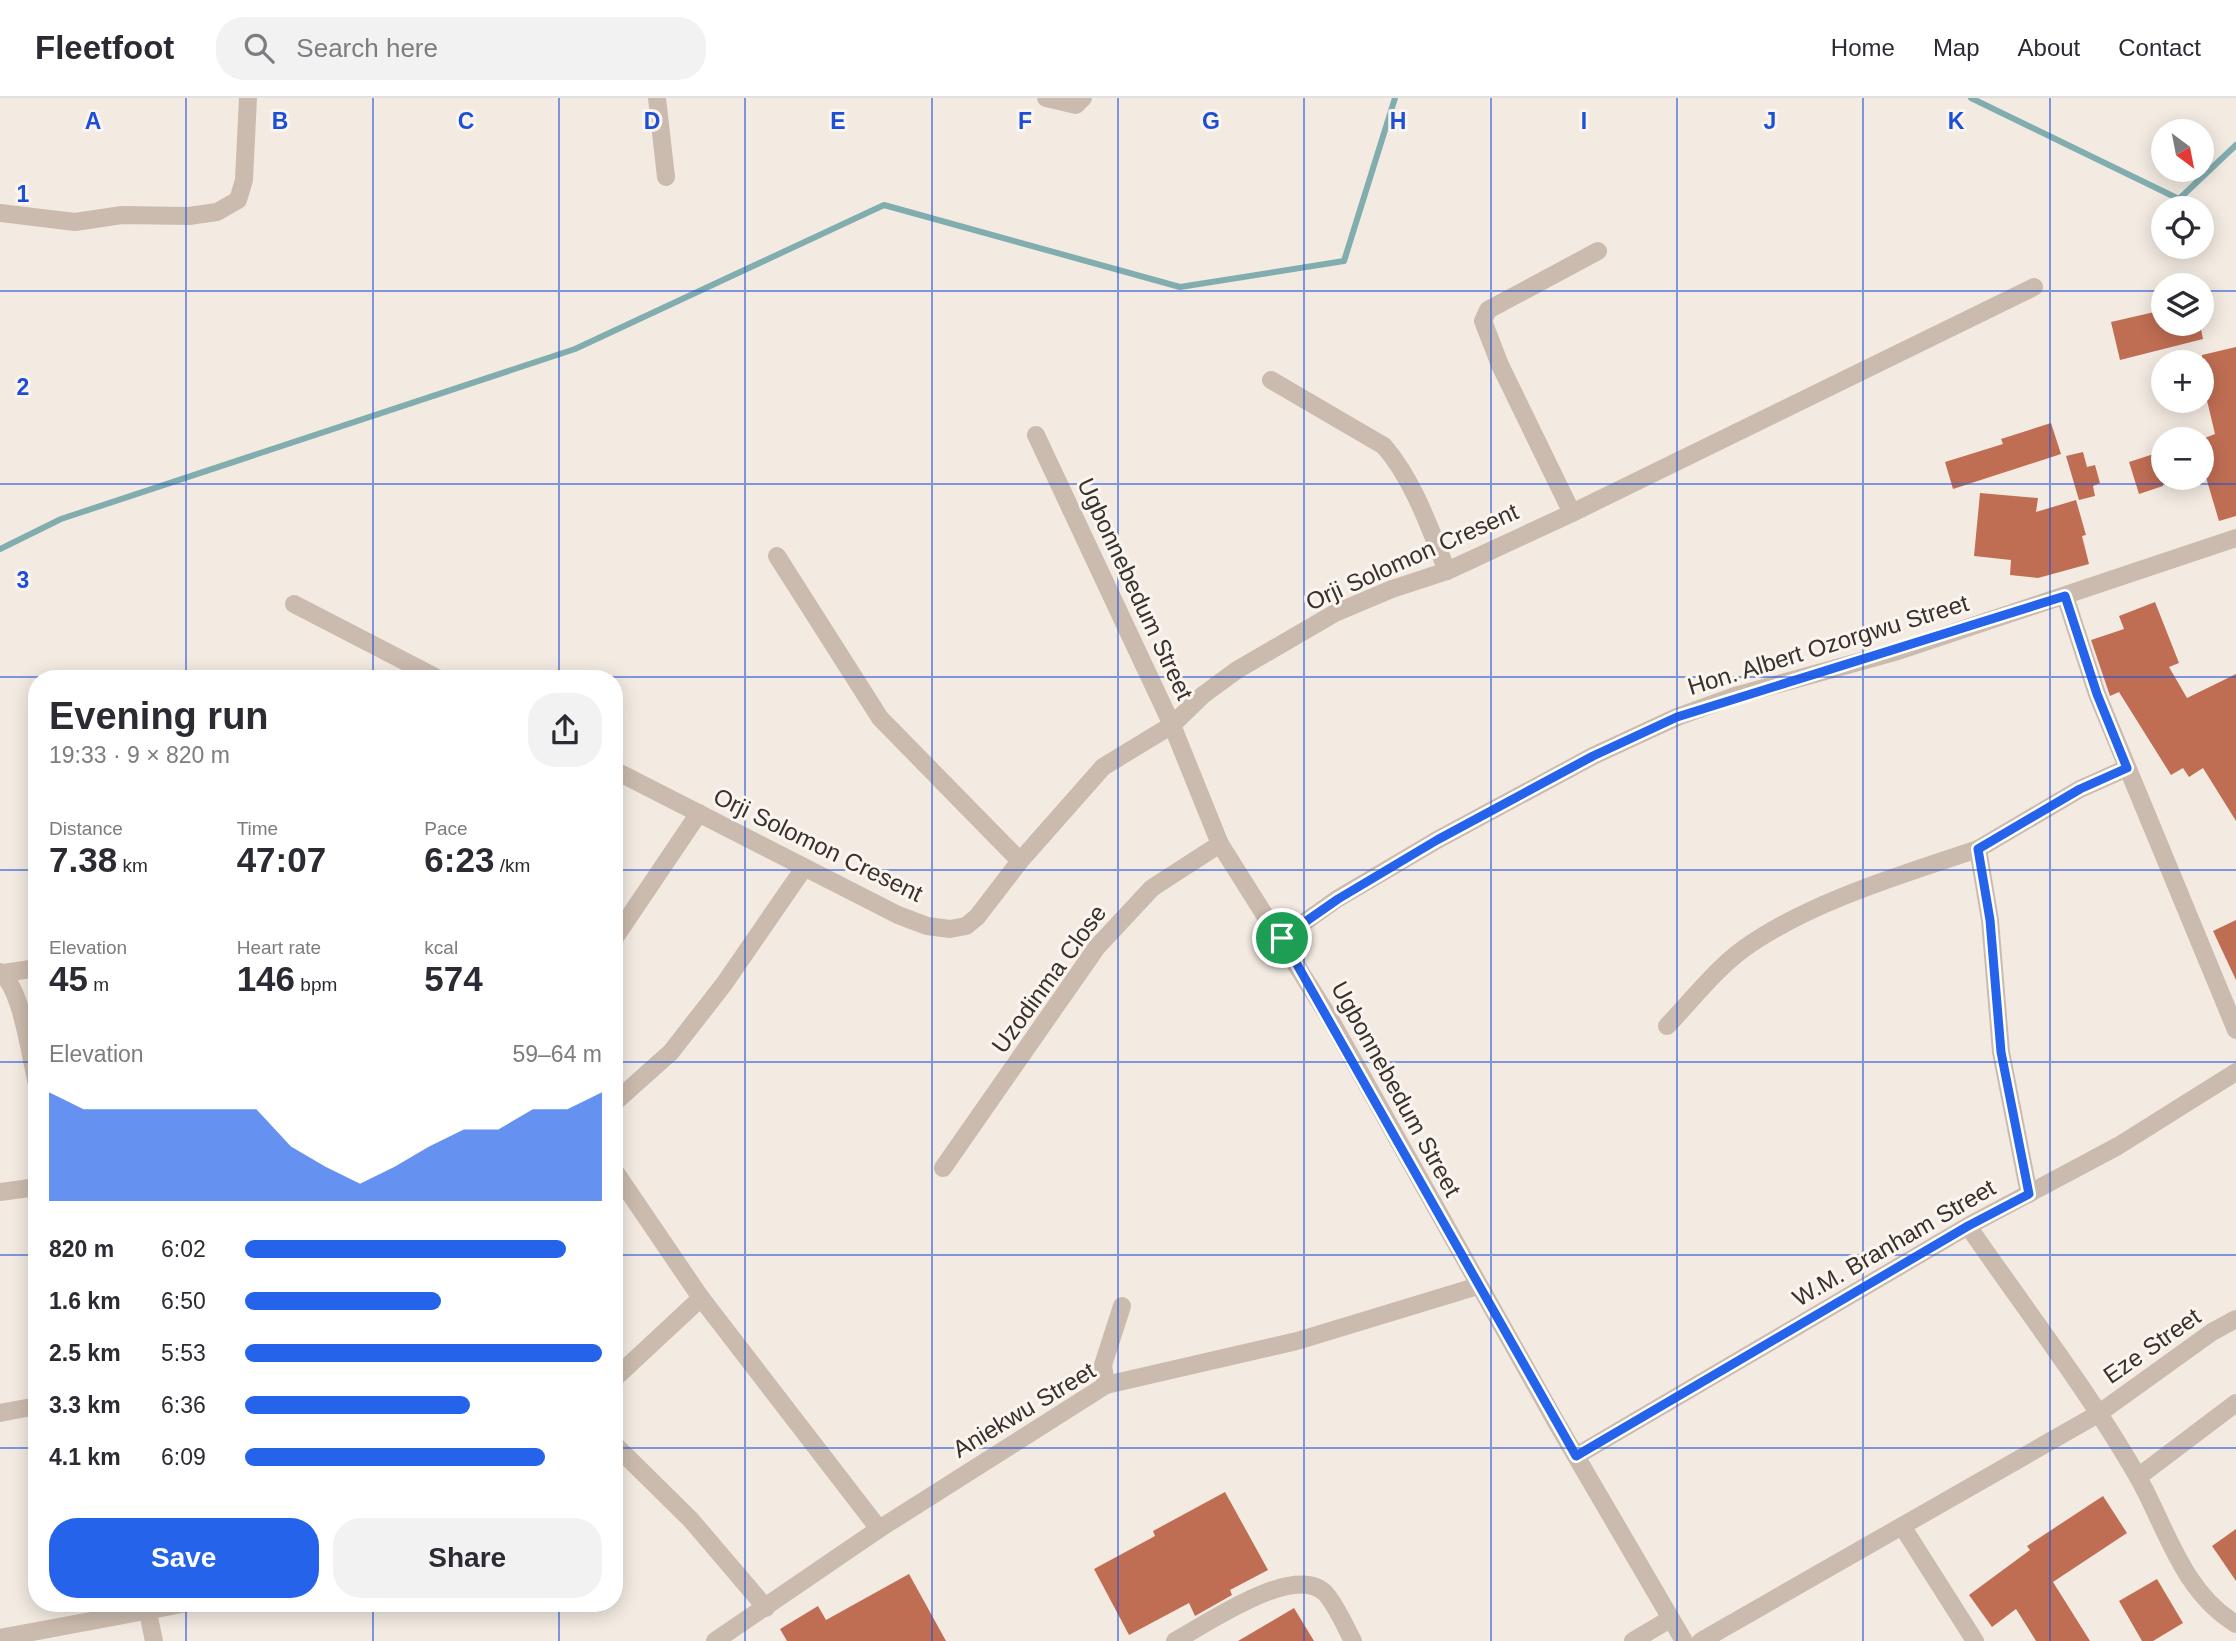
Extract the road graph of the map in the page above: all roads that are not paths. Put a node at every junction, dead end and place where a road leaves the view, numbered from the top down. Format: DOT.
graph roads {
  1 [pos="248,98"];
  2 [pos="657,98"];
  3 [pos="1046,98"];
  4 [pos="1083,98"];
  5 [pos="666,177"];
  6 [pos="0,213"];
  7 [pos="1598,251"];
  8 [pos="2034,287"];
  9 [pos="1272,380"];
  10 [pos="1036,435"];
  11 [pos="1572,513"];
  12 [pos="2236,538"];
  13 [pos="778,556"];
  14 [pos="1447,571"];
  15 [pos="2065,596"];
  16 [pos="294,604"];
  17 [pos="422,670"];
  18 [pos="1172,725"];
  19 [pos="2127,768"];
  20 [pos="623,774"];
  21 [pos="699,813"];
  22 [pos="1220,845"];
  23 [pos="1978,849"];
  24 [pos="1020,861"];
  25 [pos="803,868"];
  26 [pos="623,926"];
  27 [pos="1282,938"];
  28 [pos="28,969"];
  29 [pos="2,972"];
  30 [pos="1667,1026"];
  31 [pos="2236,1030"];
  32 [pos="28,1045"];
  33 [pos="2236,1072"];
  34 [pos="623,1095"];
  35 [pos="943,1168"];
  36 [pos="623,1183"];
  37 [pos="28,1188"];
  38 [pos="0,1192"];
  39 [pos="2029,1194"];
  40 [pos="1968,1226"];
  41 [pos="1478,1286"];
  42 [pos="702,1298"];
  43 [pos="1122,1306"];
  44 [pos="2236,1319"];
  45 [pos="623,1371"];
  46 [pos="1106,1385"];
  47 [pos="2236,1403"];
  48 [pos="28,1408"];
  49 [pos="0,1413"];
  50 [pos="2098,1415"];
  51 [pos="623,1453"];
  52 [pos="1576,1456"];
  53 [pos="2138,1477"];
  54 [pos="1902,1526"];
  55 [pos="879,1530"];
  56 [pos="766,1608"];
  57 [pos="123,1612"];
  58 [pos="148,1612"];
  59 [pos="1670,1619"];
  60 [pos="2236,1624"];
  61 [pos="0,1638"];
  62 [pos="154,1641"];
  63 [pos="715,1641"];
  64 [pos="1175,1641"];
  65 [pos="1353,1641"];
  66 [pos="1633,1641"];
  67 [pos="1685,1641"];
  68 [pos="1701,1641"];
  69 [pos="1975,1641"];
  1 -- 6 [label="street"];
  2 -- 5 [label="street"];
  3 -- 4 [label="street"];
  7 -- 11 [label="street"];
  8 -- 11 [label="street, Orji Solomon Cresent"];
  9 -- 14 [label="street"];
  10 -- 18 [label="street, Ugbonnebedum Street"];
  11 -- 14 [label="street, Orji Solomon Cresent"];
  12 -- 15 [label="street, Hon. Albert Ozorgwu Street"];
  13 -- 24 [label="street"];
  14 -- 18 [label="street, Orji Solomon Cresent"];
  15 -- 19 [label="street"];
  15 -- 27 [label="street, Hon. Albert Ozorgwu Street"];
  16 -- 17 [label="street"];
  18 -- 22 [label="street, Ugbonnebedum Street"];
  18 -- 24 [label="street, Orji Solomon Cresent"];
  19 -- 23 [label="street"];
  19 -- 31 [label="street"];
  20 -- 21 [label="street, Orji Solomon Cresent"];
  21 -- 25 [label="street, Orji Solomon Cresent"];
  21 -- 26 [label="street"];
  22 -- 27 [label="street, Ugbonnebedum Street"];
  22 -- 35 [label="street, Uzodinma Close"];
  23 -- 30 [label="street"];
  23 -- 39 [label="street"];
  24 -- 25 [label="street, Orji Solomon Cresent"];
  25 -- 34 [label="street"];
  27 -- 41 [label="street, Ugbonnebedum Street"];
  28 -- 29 [label="street"];
  29 -- 32 [label="street"];
  33 -- 39 [label="street, W.M. Branham Street"];
  36 -- 42 [label="street"];
  37 -- 38 [label="street"];
  39 -- 40 [label="street, W.M. Branham Street"];
  40 -- 50 [label="street"];
  40 -- 52 [label="street, W.M. Branham Street"];
  41 -- 46 [label="street, Aniekwu Street"];
  41 -- 52 [label="street, Ugbonnebedum Street"];
  42 -- 45 [label="street"];
  42 -- 55 [label="street"];
  43 -- 46 [label="street"];
  44 -- 50 [label="street, Eze Street"];
  46 -- 55 [label="street, Aniekwu Street"];
  47 -- 53 [label="street"];
  48 -- 49 [label="street"];
  50 -- 53 [label="street"];
  50 -- 54 [label="street, Eze Street"];
  51 -- 56 [label="street"];
  52 -- 59 [label="street, Ugbonnebedum Street"];
  53 -- 60 [label="street"];
  54 -- 68 [label="street, Eze Street"];
  54 -- 69 [label="street"];
  55 -- 56 [label="street, Aniekwu Street"];
  56 -- 63 [label="street, Aniekwu Street"];
  57 -- 61 [label="street"];
  58 -- 62 [label="street"];
  59 -- 66 [label="street"];
  59 -- 67 [label="street, Ugbonnebedum Street"];
  64 -- 65 [label="street"];
}
